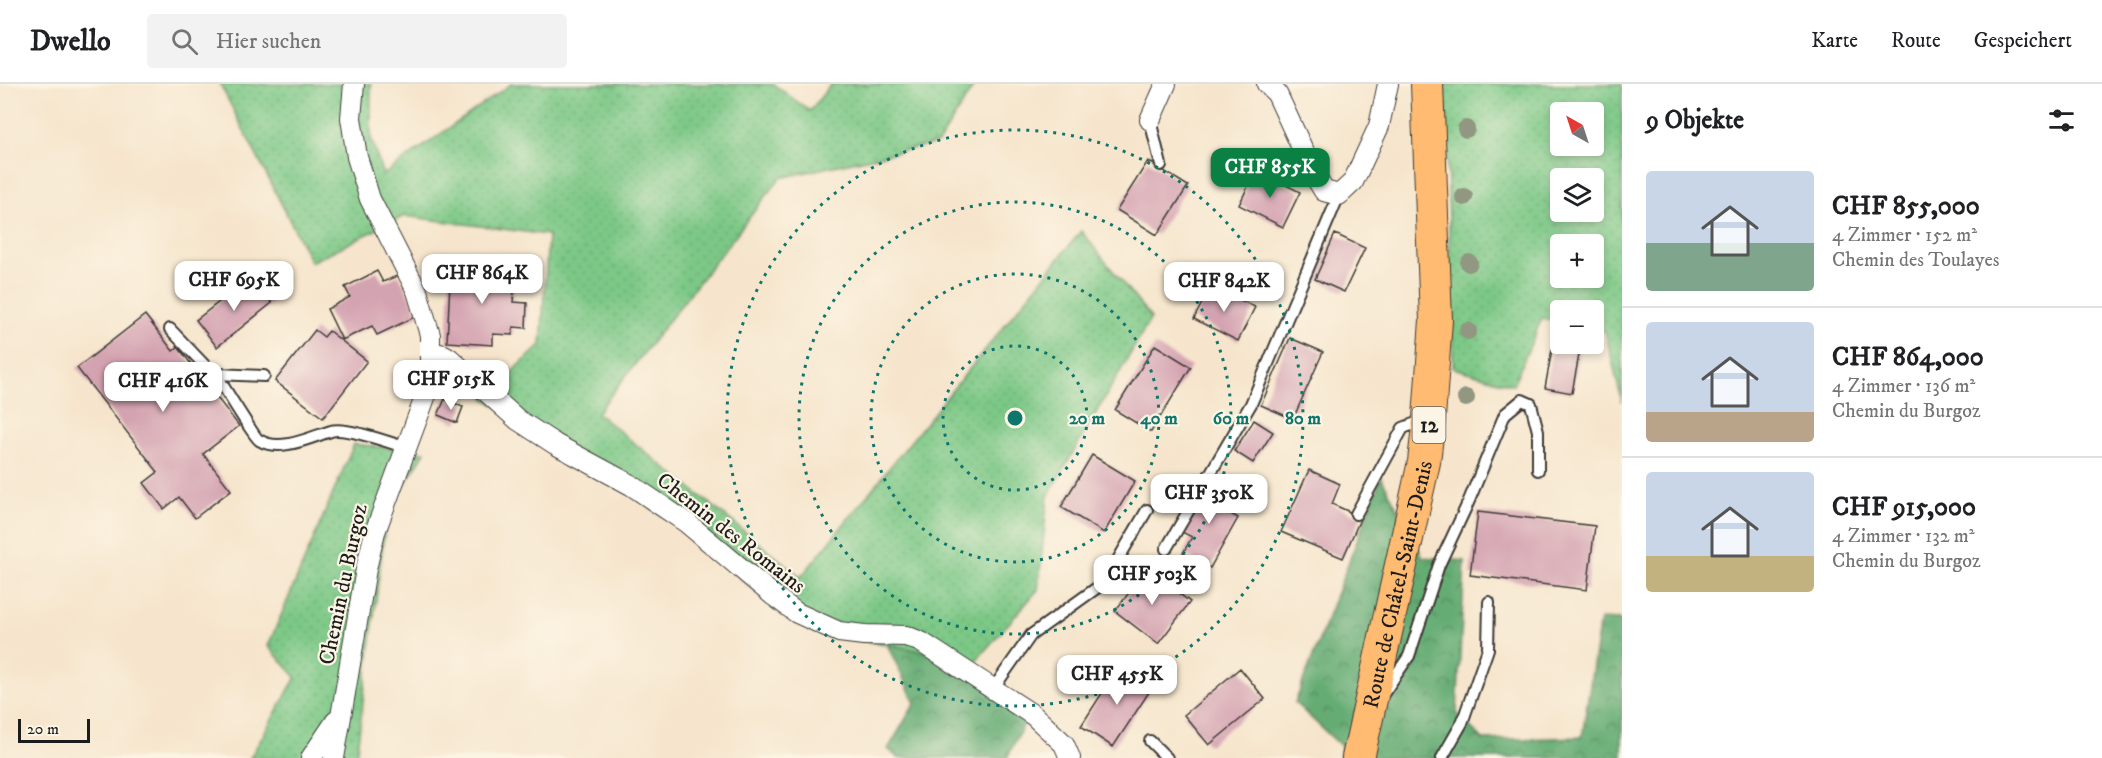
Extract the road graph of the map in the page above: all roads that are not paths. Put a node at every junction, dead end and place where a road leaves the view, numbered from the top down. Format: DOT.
graph roads {
  1 [pos="354,84"];
  2 [pos="1166,84"];
  3 [pos="1267,84"];
  4 [pos="1388,84"];
  5 [pos="1427,84"];
  6 [pos="1150,120"];
  7 [pos="1161,165"];
  8 [pos="1340,195"];
  9 [pos="170,329"];
  10 [pos="431,352"];
  11 [pos="216,375"];
  12 [pos="264,376"];
  13 [pos="1430,418"];
  14 [pos="407,448"];
  15 [pos="1538,470"];
  16 [pos="1147,510"];
  17 [pos="1356,514"];
  18 [pos="1166,549"];
  19 [pos="1489,602"];
  20 [pos="993,689"];
  21 [pos="340,713"];
  22 [pos="1368,717"];
  23 [pos="1150,741"];
  24 [pos="311,758"];
  25 [pos="334,758"];
  26 [pos="1070,758"];
  27 [pos="1167,758"];
  28 [pos="1358,758"];
  29 [pos="1442,758"];
  1 -- 10 [label="street, Chemin du Burgoz"];
  2 -- 6 [label="street"];
  3 -- 8 [label="street"];
  4 -- 8 [label="street"];
  5 -- 13 [label="main road, Route de Châtel-Saint-Denis / 12"];
  6 -- 7 [label="lane"];
  8 -- 18 [label="lane"];
  9 -- 11 [label="lane"];
  10 -- 14 [label="street, Chemin du Burgoz"];
  10 -- 20 [label="street, Chemin des Romains"];
  11 -- 12 [label="lane"];
  11 -- 14 [label="lane"];
  13 -- 17 [label="lane"];
  13 -- 22 [label="main road, Route de Châtel-Saint-Denis / 12"];
  14 -- 21 [label="street, Chemin du Burgoz"];
  15 -- 22 [label="lane"];
  16 -- 20 [label="lane"];
  19 -- 29 [label="lane"];
  20 -- 26 [label="street, Chemin des Romains"];
  21 -- 24 [label="street"];
  21 -- 25 [label="street, Chemin du Burgoz"];
  22 -- 28 [label="main road, Route de Châtel-Saint-Denis / 12"];
  23 -- 27 [label="lane"];
}
